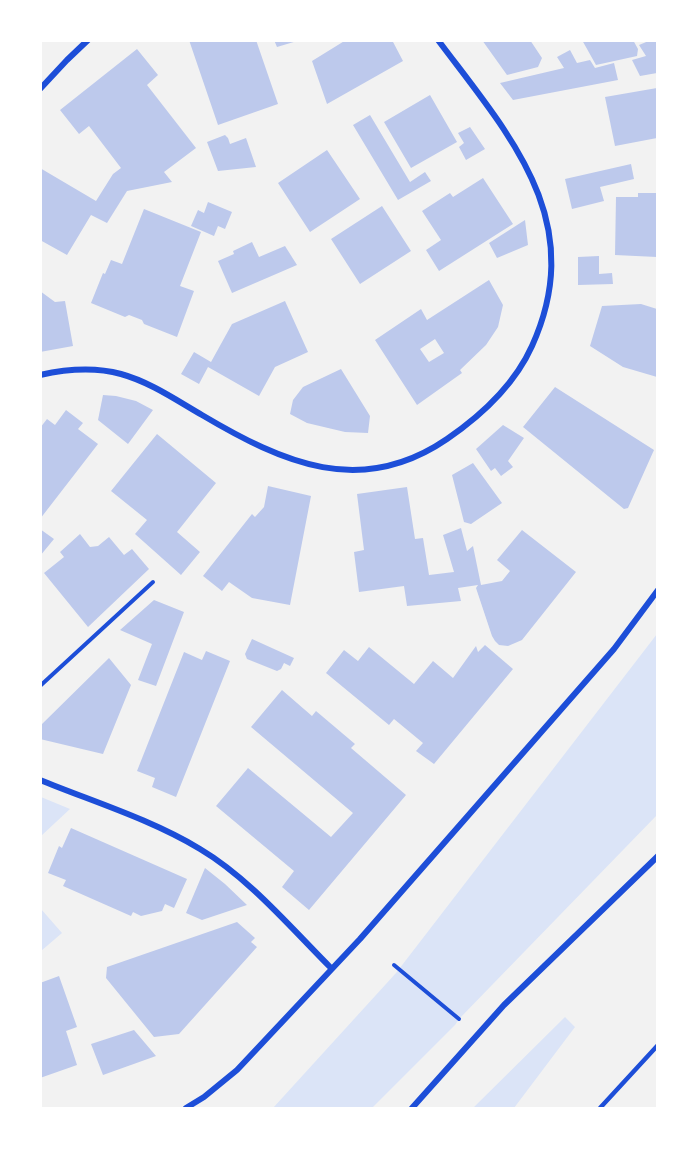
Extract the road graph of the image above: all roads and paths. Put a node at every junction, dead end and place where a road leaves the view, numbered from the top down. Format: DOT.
graph roads {
  1 [pos="88,40"];
  2 [pos="438,40"];
  3 [pos="40,90"];
  4 [pos="40,375"];
  5 [pos="153,582"];
  6 [pos="657,590"];
  7 [pos="40,686"];
  8 [pos="40,780"];
  9 [pos="657,855"];
  10 [pos="394,965"];
  11 [pos="331,968"];
  12 [pos="459,1019"];
  13 [pos="657,1046"];
  14 [pos="186,1108"];
  15 [pos="412,1108"];
  16 [pos="600,1108"];
  1 -- 3 [label="street"];
  2 -- 4 [label="street"];
  5 -- 7 [label="path"];
  6 -- 11 [label="street"];
  8 -- 11 [label="street"];
  9 -- 15 [label="street"];
  10 -- 12 [label="path"];
  11 -- 14 [label="street"];
  13 -- 16 [label="lane"];
}
